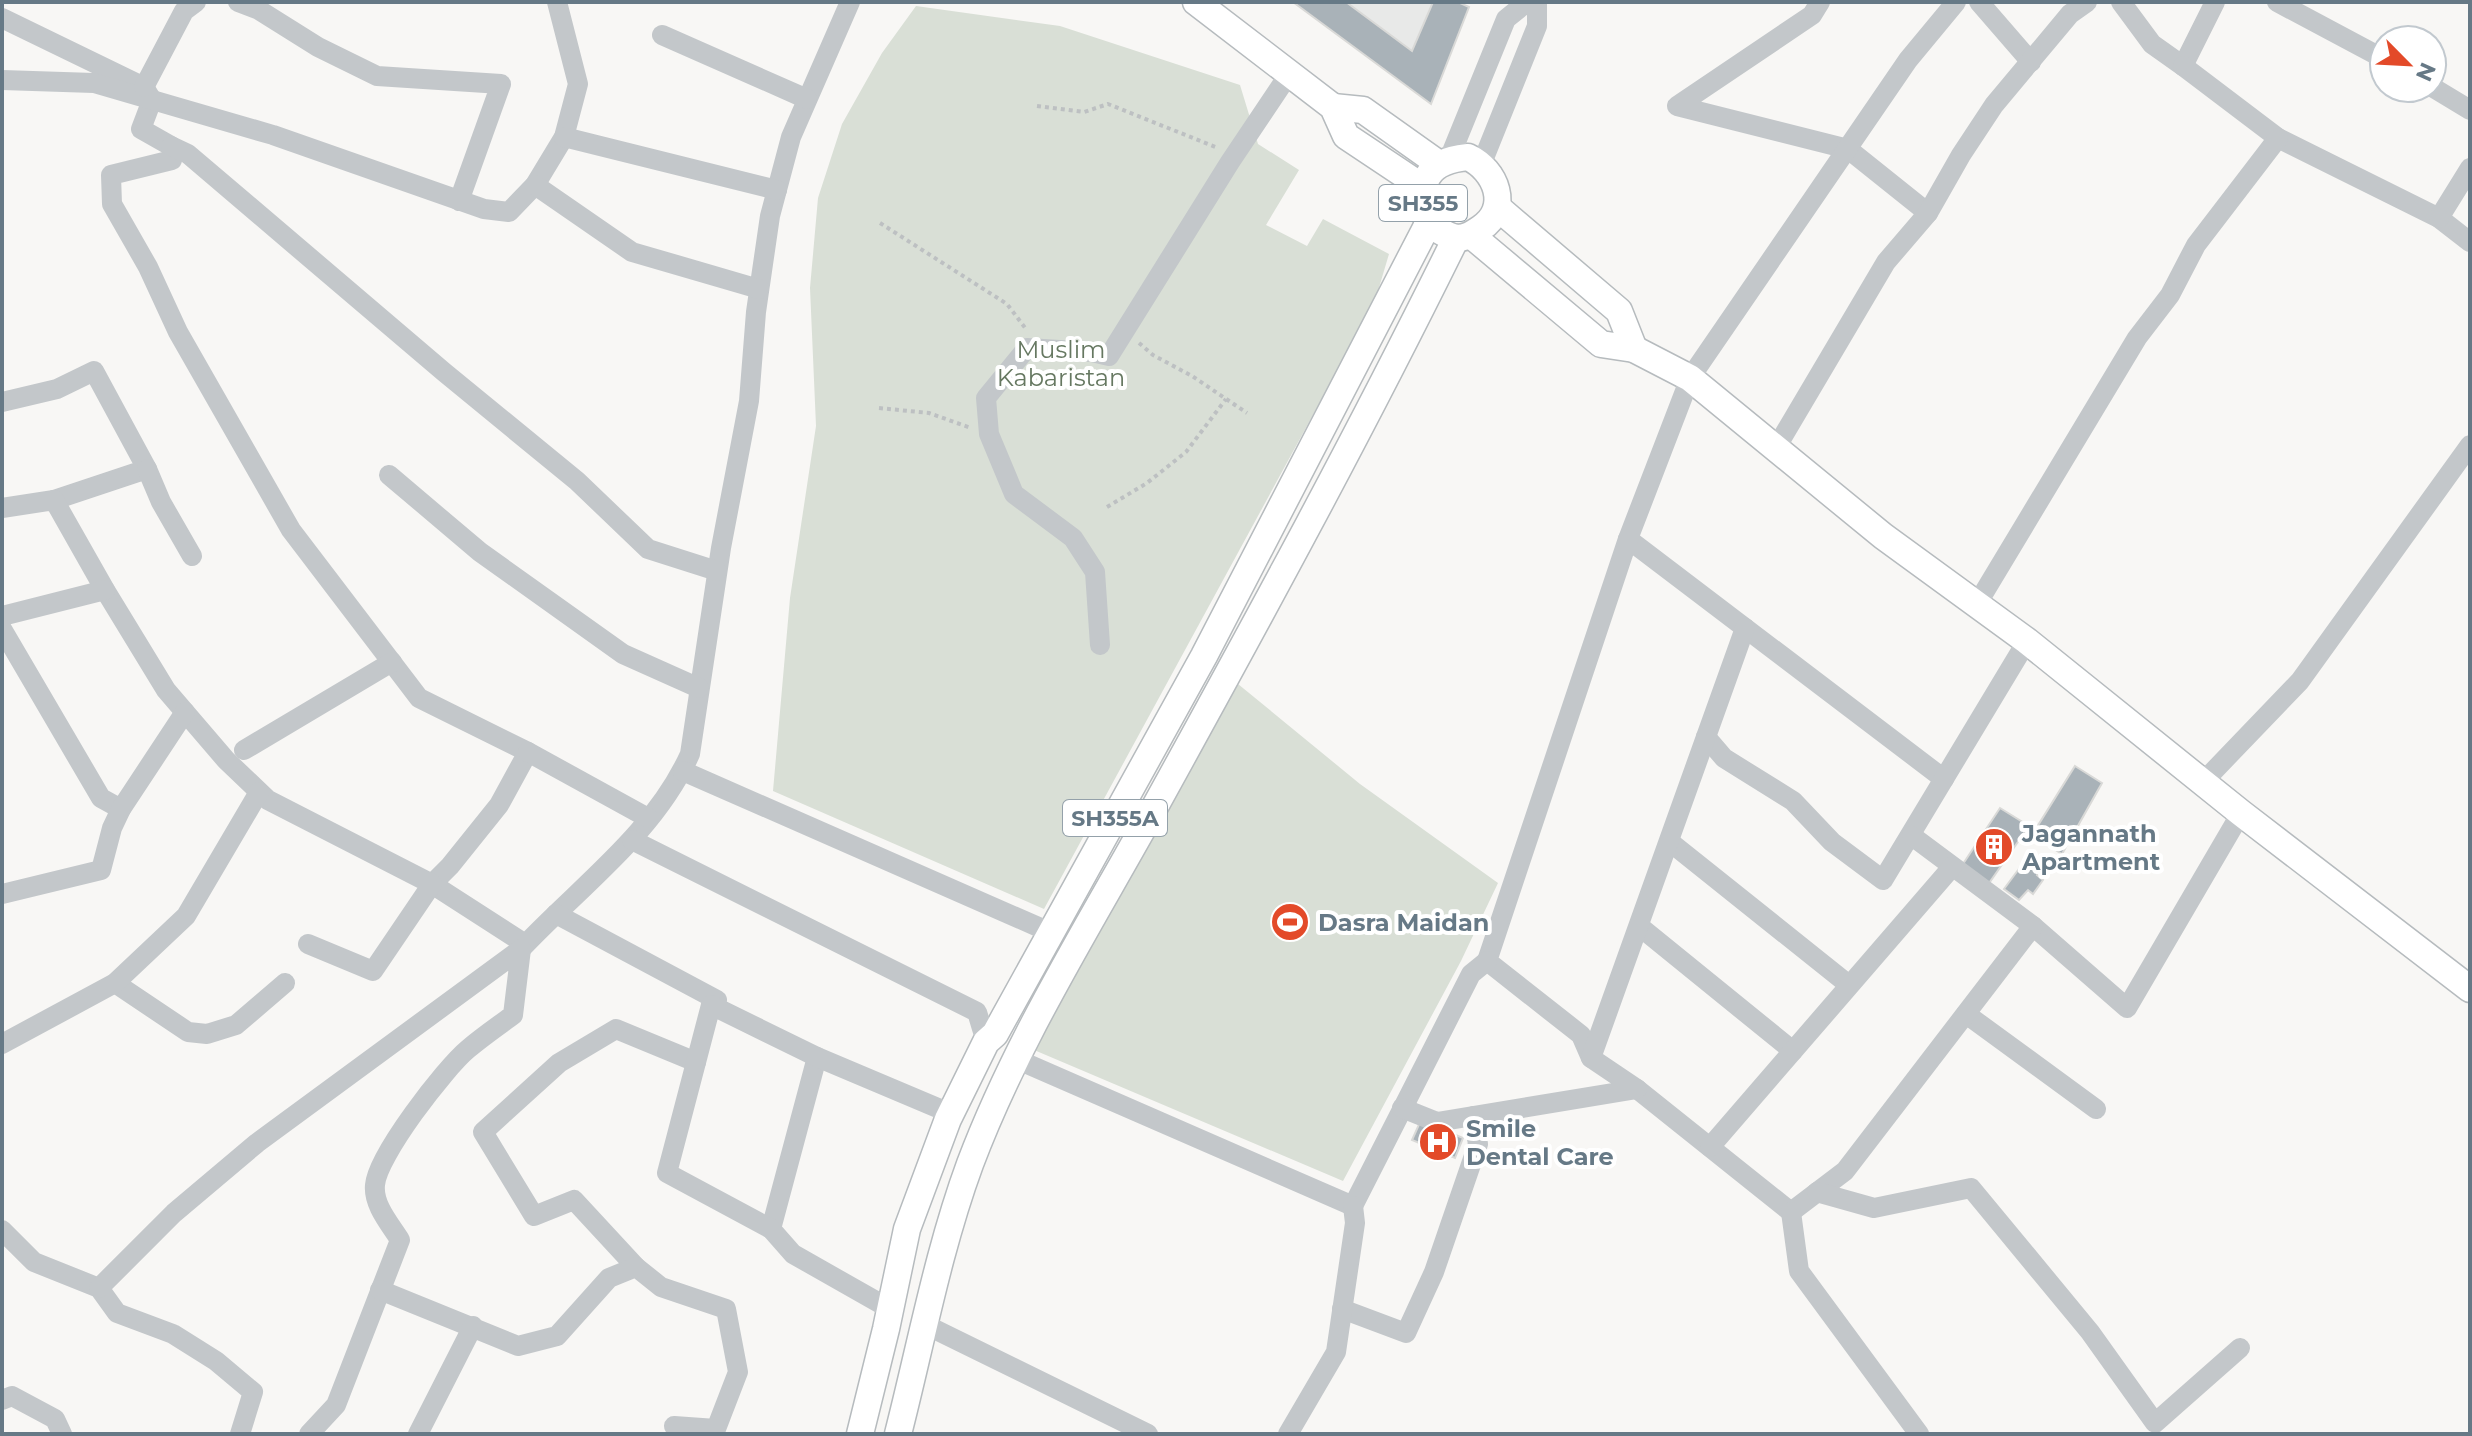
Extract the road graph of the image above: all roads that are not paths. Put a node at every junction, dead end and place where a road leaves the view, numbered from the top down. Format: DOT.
graph roads {
  1 [pos="196,2"];
  2 [pos="238,2"];
  3 [pos="557,2"];
  4 [pos="850,2"];
  5 [pos="1196,2"];
  6 [pos="1820,2"];
  7 [pos="1956,2"];
  8 [pos="1979,2"];
  9 [pos="2087,2"];
  10 [pos="2121,2"];
  11 [pos="2215,2"];
  12 [pos="2277,2"];
  13 [pos="1521,4"];
  14 [pos="2,18"];
  15 [pos="662,35"];
  16 [pos="2368,50"];
  17 [pos="2031,62"];
  18 [pos="2183,66"];
  19 [pos="1289,74"];
  20 [pos="2,80"];
  21 [pos="148,93"];
  22 [pos="2448,97"];
  23 [pos="807,99"];
  24 [pos="1333,107"];
  25 [pos="2470,110"];
  26 [pos="564,137"];
  27 [pos="2278,138"];
  28 [pos="171,146"];
  29 [pos="1848,149"];
  30 [pos="1444,161"];
  31 [pos="1482,163"];
  32 [pos="2470,168"];
  33 [pos="535,185"];
  34 [pos="1424,188"];
  35 [pos="777,190"];
  36 [pos="459,201"];
  37 [pos="1497,207"];
  38 [pos="1928,213"];
  39 [pos="2439,218"];
  40 [pos="1428,224"];
  41 [pos="1464,236"];
  42 [pos="2470,242"];
  43 [pos="759,289"];
  44 [pos="1634,349"];
  45 [pos="1690,378"];
  46 [pos="2,402"];
  47 [pos="2470,445"];
  48 [pos="1776,448"];
  49 [pos="147,469"];
  50 [pos="389,475"];
  51 [pos="54,500"];
  52 [pos="2,508"];
  53 [pos="1628,539"];
  54 [pos="192,556"];
  55 [pos="717,571"];
  56 [pos="105,590"];
  57 [pos="1238,591"];
  58 [pos="1266,603"];
  59 [pos="1977,604"];
  60 [pos="2,616"];
  61 [pos="1745,628"];
  62 [pos="2,629"];
  63 [pos="2027,641"];
  64 [pos="1100,645"];
  65 [pos="392,662"];
  66 [pos="699,688"];
  67 [pos="185,712"];
  68 [pos="1706,737"];
  69 [pos="244,750"];
  70 [pos="528,752"];
  71 [pos="683,771"];
  72 [pos="1944,779"];
  73 [pos="2203,782"];
  74 [pos="259,792"];
  75 [pos="121,809"];
  76 [pos="2241,813"];
  77 [pos="648,818"];
  78 [pos="1912,836"];
  79 [pos="632,840"];
  80 [pos="1670,842"];
  81 [pos="1952,867"];
  82 [pos="432,884"];
  83 [pos="2,894"];
  84 [pos="556,914"];
  85 [pos="1639,926"];
  86 [pos="2033,926"];
  87 [pos="1052,933"];
  88 [pos="308,944"];
  89 [pos="521,949"];
  90 [pos="1487,961"];
  91 [pos="115,983"];
  92 [pos="285,983"];
  93 [pos="1849,985"];
  94 [pos="2470,989"];
  95 [pos="711,1005"];
  96 [pos="1966,1014"];
  97 [pos="986,1042"];
  98 [pos="2,1044"];
  99 [pos="1793,1051"];
  100 [pos="817,1057"];
  101 [pos="1591,1058"];
  102 [pos="1016,1059"];
  103 [pos="696,1062"];
  104 [pos="1637,1089"];
  105 [pos="1402,1108"];
  106 [pos="2096,1109"];
  107 [pos="952,1114"];
  108 [pos="1473,1116"];
  109 [pos="1710,1147"];
  110 [pos="1817,1192"];
  111 [pos="1353,1206"];
  112 [pos="1791,1212"];
  113 [pos="771,1229"];
  114 [pos="2,1230"];
  115 [pos="636,1267"];
  116 [pos="99,1288"];
  117 [pos="380,1290"];
  118 [pos="890,1309"];
  119 [pos="1342,1309"];
  120 [pos="926,1325"];
  121 [pos="473,1326"];
  122 [pos="2240,1348"];
  123 [pos="2,1400"];
  124 [pos="62,1434"];
  125 [pos="240,1434"];
  126 [pos="309,1434"];
  127 [pos="418,1434"];
  128 [pos="679,1434"];
  129 [pos="860,1434"];
  130 [pos="898,1434"];
  131 [pos="1148,1434"];
  132 [pos="1288,1434"];
  133 [pos="1919,1434"];
  1 -- 21 [label="street"];
  2 -- 36 [label="street"];
  3 -- 26 [label="street"];
  4 -- 23 [label="street"];
  5 -- 19 [label="main road, SH355"];
  6 -- 29 [label="street"];
  7 -- 29 [label="street"];
  8 -- 17 [label="street"];
  9 -- 17 [label="street"];
  10 -- 18 [label="street"];
  11 -- 18 [label="street"];
  12 -- 16 [label="street"];
  13 -- 30 [label="street"];
  13 -- 31 [label="street"];
  14 -- 21 [label="street"];
  15 -- 23 [label="street"];
  17 -- 38 [label="street"];
  18 -- 27 [label="street"];
  19 -- 24 [label="main road, SH355"];
  19 -- 64 [label="street"];
  20 -- 21 [label="street"];
  21 -- 28 [label="street"];
  21 -- 36 [label="street"];
  22 -- 25 [label="street"];
  23 -- 35 [label="street"];
  24 -- 30 [label="main road, SH355"];
  24 -- 34 [label="main road, SH355"];
  26 -- 33 [label="street"];
  26 -- 35 [label="street"];
  27 -- 39 [label="street"];
  27 -- 59 [label="street"];
  28 -- 55 [label="street"];
  28 -- 65 [label="street"];
  29 -- 38 [label="street"];
  29 -- 45 [label="street"];
  30 -- 31 [label="main road, SH355"];
  30 -- 34 [label="main road, SH355"];
  31 -- 37 [label="main road, SH355"];
  32 -- 39 [label="street"];
  33 -- 36 [label="street"];
  33 -- 43 [label="street"];
  34 -- 40 [label="main road, SH355"];
  35 -- 43 [label="street"];
  37 -- 41 [label="main road, SH355"];
  37 -- 44 [label="main road, SH355"];
  38 -- 48 [label="street"];
  39 -- 42 [label="street"];
  40 -- 41 [label="main road, SH355"];
  40 -- 57 [label="main road, SH355A"];
  41 -- 44 [label="main road, SH355"];
  41 -- 58 [label="main road, SH355A"];
  43 -- 55 [label="street"];
  44 -- 45 [label="main road"];
  45 -- 48 [label="main road"];
  45 -- 53 [label="street"];
  46 -- 49 [label="street"];
  47 -- 73 [label="street"];
  48 -- 59 [label="main road"];
  49 -- 51 [label="street"];
  49 -- 54 [label="street"];
  50 -- 66 [label="street"];
  51 -- 52 [label="street"];
  51 -- 56 [label="street"];
  53 -- 61 [label="street"];
  53 -- 90 [label="street"];
  55 -- 66 [label="street"];
  56 -- 60 [label="street"];
  56 -- 67 [label="street"];
  57 -- 58 [label="main road"];
  57 -- 87 [label="main road, SH355A"];
  58 -- 102 [label="main road, SH355A"];
  59 -- 63 [label="main road"];
  61 -- 68 [label="street"];
  61 -- 72 [label="street"];
  62 -- 75 [label="street"];
  63 -- 72 [label="street"];
  63 -- 73 [label="main road"];
  65 -- 69 [label="street"];
  65 -- 70 [label="street"];
  66 -- 71 [label="street"];
  67 -- 74 [label="street"];
  67 -- 75 [label="street"];
  68 -- 78 [label="street"];
  68 -- 80 [label="street"];
  70 -- 77 [label="street"];
  70 -- 82 [label="street"];
  71 -- 77 [label="street"];
  71 -- 87 [label="street"];
  72 -- 78 [label="street"];
  73 -- 76 [label="main road"];
  74 -- 82 [label="street"];
  74 -- 91 [label="street"];
  75 -- 83 [label="street"];
  76 -- 86 [label="street"];
  76 -- 94 [label="main road"];
  77 -- 79 [label="street"];
  78 -- 81 [label="street"];
  79 -- 84 [label="street"];
  79 -- 97 [label="street"];
  80 -- 85 [label="street"];
  80 -- 93 [label="street"];
  81 -- 86 [label="street"];
  81 -- 93 [label="street"];
  82 -- 88 [label="street"];
  82 -- 89 [label="street"];
  84 -- 89 [label="street"];
  84 -- 95 [label="street"];
  85 -- 99 [label="street"];
  85 -- 101 [label="street"];
  86 -- 96 [label="street"];
  87 -- 97 [label="main road, SH355A"];
  89 -- 116 [label="street"];
  89 -- 117 [label="street"];
  90 -- 101 [label="street"];
  90 -- 105 [label="street"];
  91 -- 92 [label="street"];
  91 -- 98 [label="street"];
  93 -- 99 [label="street"];
  95 -- 100 [label="street"];
  95 -- 103 [label="street"];
  96 -- 106 [label="street"];
  96 -- 110 [label="street"];
  97 -- 102 [label="main road"];
  97 -- 107 [label="main road, SH355A"];
  99 -- 109 [label="street"];
  100 -- 107 [label="street"];
  100 -- 113 [label="street"];
  101 -- 104 [label="street"];
  102 -- 111 [label="street"];
  102 -- 120 [label="main road, SH355A"];
  103 -- 113 [label="street"];
  103 -- 115 [label="street"];
  104 -- 108 [label="street"];
  104 -- 109 [label="street"];
  105 -- 108 [label="street"];
  105 -- 111 [label="street"];
  107 -- 118 [label="main road, SH355A"];
  108 -- 119 [label="street"];
  109 -- 112 [label="street"];
  110 -- 112 [label="street"];
  110 -- 122 [label="street"];
  111 -- 119 [label="street"];
  112 -- 133 [label="street"];
  113 -- 118 [label="street"];
  114 -- 116 [label="street"];
  115 -- 121 [label="street"];
  115 -- 128 [label="street"];
  116 -- 125 [label="street"];
  117 -- 121 [label="street"];
  117 -- 126 [label="street"];
  118 -- 120 [label="main road"];
  118 -- 129 [label="main road, SH355A"];
  119 -- 132 [label="street"];
  120 -- 130 [label="main road, SH355A"];
  120 -- 131 [label="street"];
  121 -- 127 [label="street"];
  123 -- 124 [label="street"];
}
